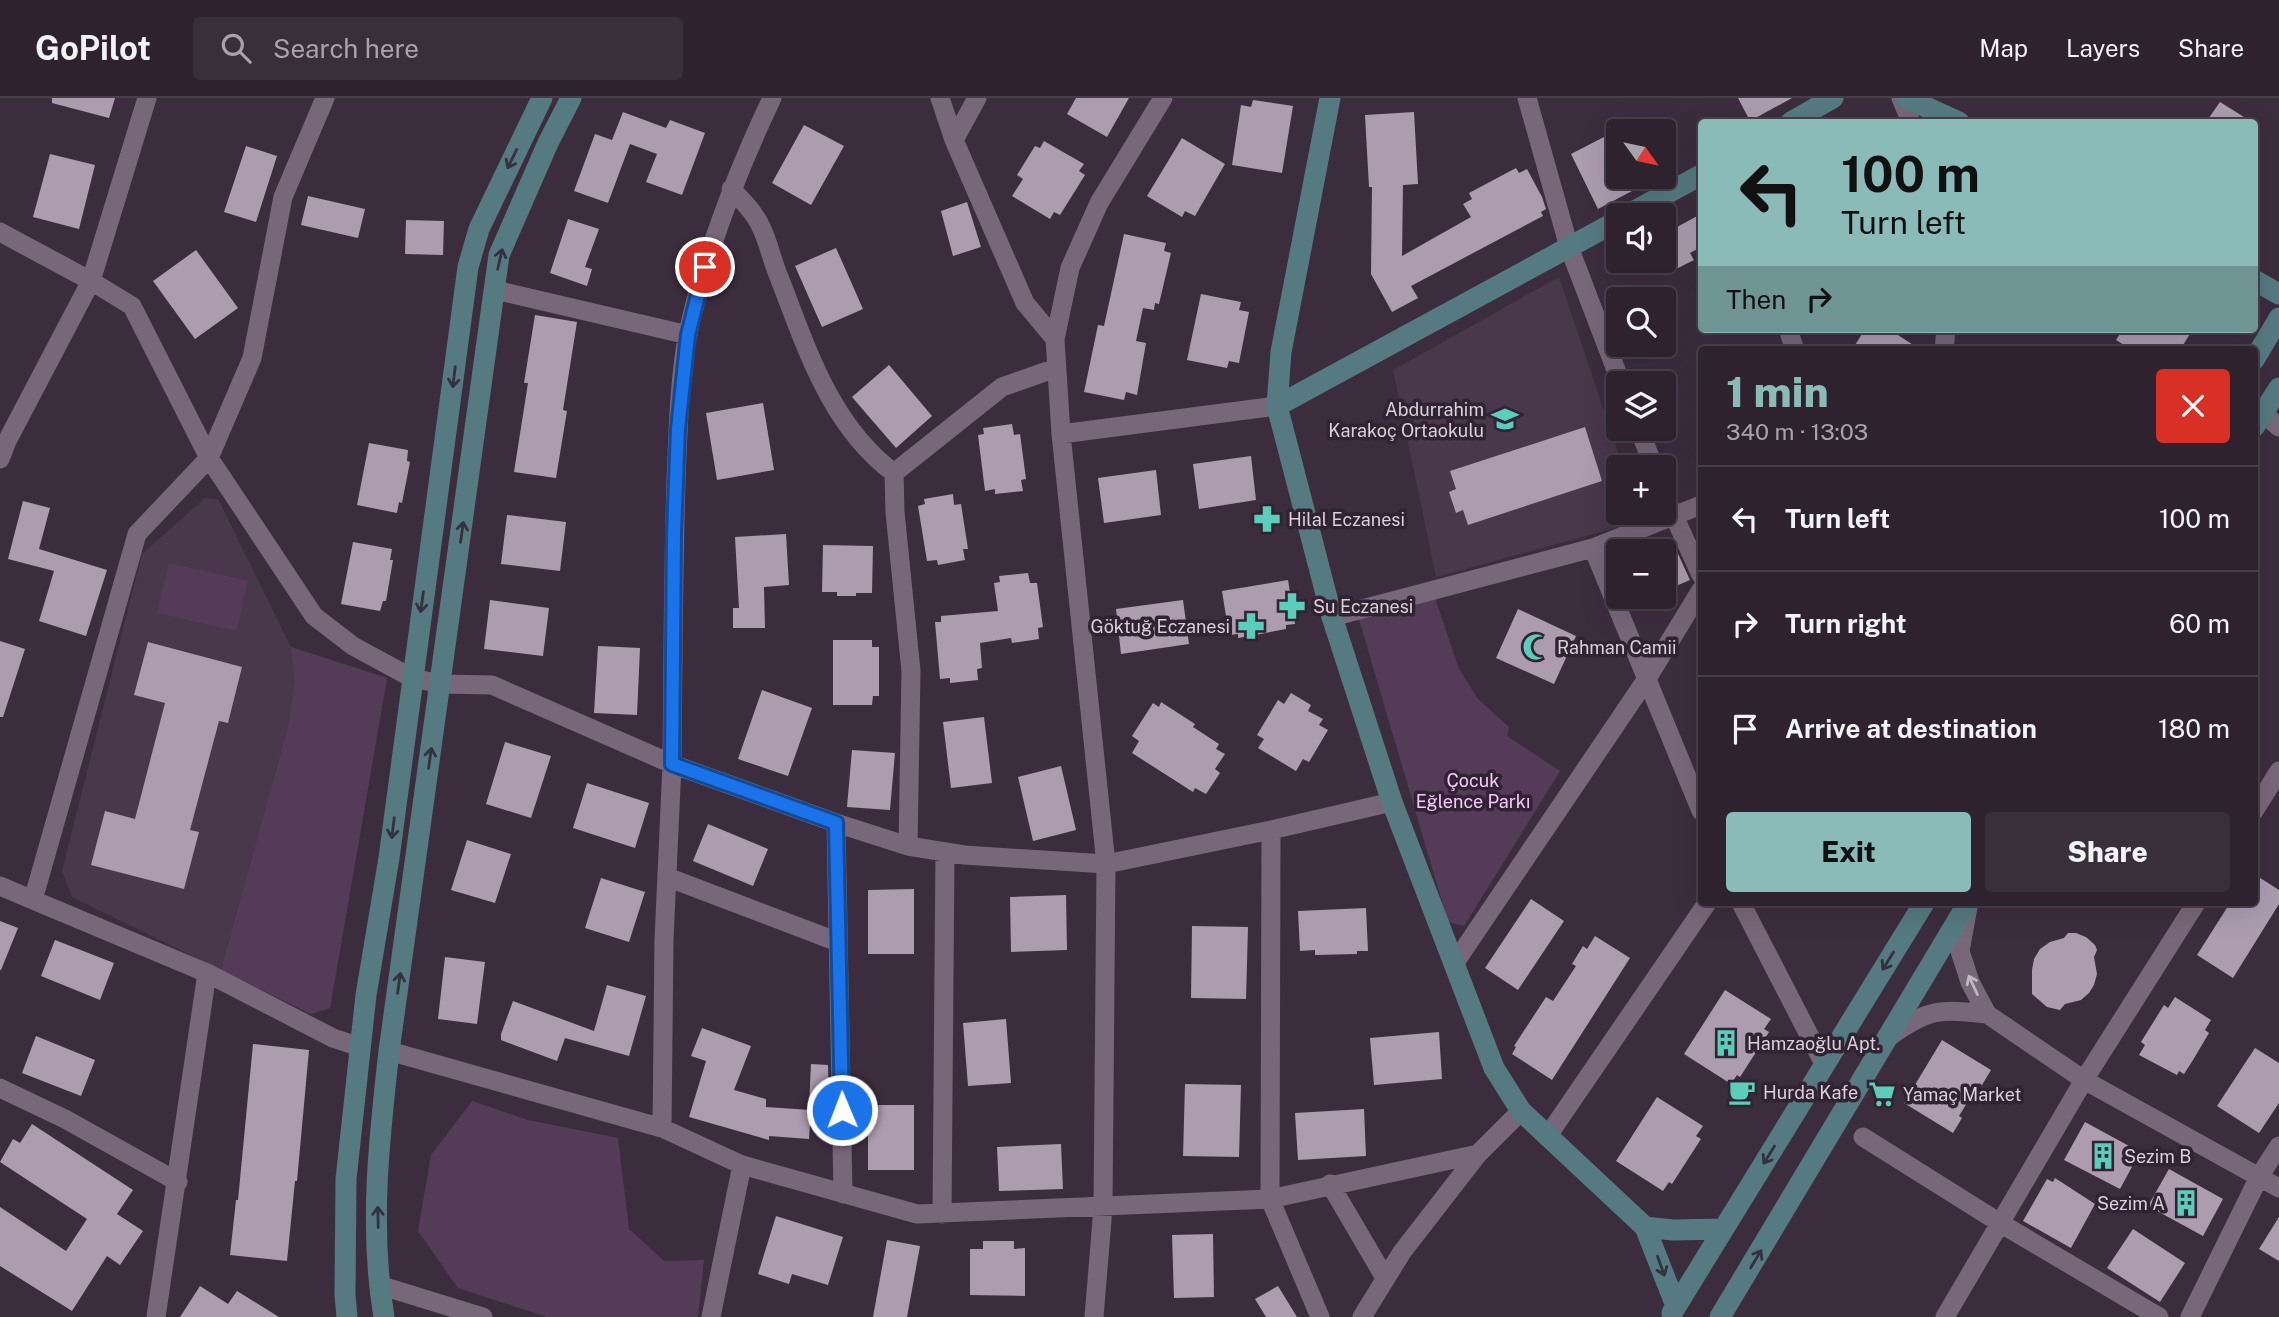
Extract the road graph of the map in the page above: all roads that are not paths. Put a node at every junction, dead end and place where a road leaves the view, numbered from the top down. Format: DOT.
graph roads {
  1 [pos="148,98"];
  2 [pos="325,98"];
  3 [pos="542,98"];
  4 [pos="571,98"];
  5 [pos="772,98"];
  6 [pos="940,98"];
  7 [pos="977,98"];
  8 [pos="1163,98"];
  9 [pos="1330,98"];
  10 [pos="1527,98"];
  11 [pos="1833,98"];
  12 [pos="1901,98"];
  13 [pos="1906,98"];
  14 [pos="1796,119"];
  15 [pos="1910,119"];
  16 [pos="1952,119"];
  17 [pos="954,140"];
  18 [pos="1698,177"];
  19 [pos="731,189"];
  20 [pos="1649,203"];
  21 [pos="1606,227"];
  22 [pos="0,232"];
  23 [pos="1569,247"];
  24 [pos="92,281"];
  25 [pos="2258,282"];
  26 [pos="495,290"];
  27 [pos="2279,294"];
  28 [pos="2279,318"];
  29 [pos="688,335"];
  30 [pos="1055,339"];
  31 [pos="2258,353"];
  32 [pos="1056,368"];
  33 [pos="1616,371"];
  34 [pos="2279,388"];
  35 [pos="1277,406"];
  36 [pos="2265,422"];
  37 [pos="1061,435"];
  38 [pos="209,458"];
  39 [pos="0,459"];
  40 [pos="894,473"];
  41 [pos="1698,506"];
  42 [pos="1676,516"];
  43 [pos="1676,523"];
  44 [pos="1652,525"];
  45 [pos="1593,548"];
  46 [pos="1698,569"];
  47 [pos="1698,595"];
  48 [pos="1332,617"];
  49 [pos="1647,677"];
  50 [pos="412,678"];
  51 [pos="441,684"];
  52 [pos="672,764"];
  53 [pos="2279,771"];
  54 [pos="1392,802"];
  55 [pos="1698,804"];
  56 [pos="2258,805"];
  57 [pos="836,823"];
  58 [pos="1271,830"];
  59 [pos="908,846"];
  60 [pos="945,852"];
  61 [pos="1106,863"];
  62 [pos="667,877"];
  63 [pos="0,886"];
  64 [pos="33,900"];
  65 [pos="1705,906"];
  66 [pos="1743,906"];
  67 [pos="1922,906"];
  68 [pos="1966,906"];
  69 [pos="1968,906"];
  70 [pos="2194,906"];
  71 [pos="838,942"];
  72 [pos="1454,964"];
  73 [pos="207,973"];
  74 [pos="1987,1014"];
  75 [pos="1885,1040"];
  76 [pos="360,1047"];
  77 [pos="389,1051"];
  78 [pos="1824,1064"];
  79 [pos="2084,1080"];
  80 [pos="0,1088"];
  81 [pos="1521,1111"];
  82 [pos="662,1128"];
  83 [pos="1547,1137"];
  84 [pos="1863,1137"];
  85 [pos="2279,1146"];
  86 [pos="1478,1154"];
  87 [pos="742,1165"];
  88 [pos="2259,1177"];
  89 [pos="178,1182"];
  90 [pos="1330,1184"];
  91 [pos="2279,1188"];
  92 [pos="843,1194"];
  93 [pos="1270,1199"];
  94 [pos="1102,1208"];
  95 [pos="942,1214"];
  96 [pos="2000,1223"];
  97 [pos="1645,1227"];
  98 [pos="1723,1229"];
  99 [pos="1385,1278"];
  100 [pos="379,1285"];
  101 [pos="1672,1311"];
  102 [pos="156,1317"];
  103 [pos="347,1317"];
  104 [pos="384,1317"];
  105 [pos="483,1317"];
  106 [pos="711,1317"];
  107 [pos="1094,1317"];
  108 [pos="1320,1317"];
  109 [pos="1362,1317"];
  110 [pos="1720,1317"];
  111 [pos="1945,1317"];
  112 [pos="2159,1317"];
  113 [pos="2190,1317"];
  1 -- 24 [label="street"];
  2 -- 38 [label="street"];
  3 -- 50 [label="street, one-way"];
  26 -- 4 [label="street, one-way"];
  5 -- 19 [label="street"];
  6 -- 17 [label="street"];
  7 -- 17 [label="street"];
  8 -- 30 [label="street"];
  9 -- 35 [label="street"];
  10 -- 23 [label="street"];
  11 -- 14 [label="street"];
  12 -- 15 [label="street"];
  13 -- 16 [label="street"];
  17 -- 30 [label="street"];
  18 -- 20 [label="street"];
  19 -- 29 [label="street"];
  19 -- 40 [label="street"];
  21 -- 23 [label="street"];
  22 -- 24 [label="street"];
  23 -- 33 [label="street"];
  23 -- 35 [label="street"];
  24 -- 38 [label="street"];
  24 -- 39 [label="street"];
  25 -- 27 [label="street"];
  26 -- 29 [label="street"];
  51 -- 26 [label="street, one-way"];
  28 -- 31 [label="street"];
  29 -- 52 [label="street"];
  30 -- 32 [label="street"];
  32 -- 37 [label="street"];
  32 -- 40 [label="street"];
  34 -- 36 [label="street"];
  35 -- 37 [label="street"];
  35 -- 48 [label="street"];
  37 -- 61 [label="street"];
  38 -- 50 [label="street"];
  38 -- 64 [label="street"];
  40 -- 59 [label="street"];
  41 -- 42 [label="street"];
  43 -- 46 [label="street"];
  44 -- 45 [label="street"];
  45 -- 48 [label="street"];
  45 -- 49 [label="street"];
  47 -- 49 [label="street"];
  48 -- 54 [label="street"];
  49 -- 55 [label="street"];
  49 -- 72 [label="street"];
  50 -- 51 [label="street"];
  50 -- 76 [label="street, one-way"];
  51 -- 52 [label="street"];
  77 -- 51 [label="street, one-way"];
  52 -- 57 [label="street"];
  52 -- 62 [label="street"];
  53 -- 56 [label="street"];
  54 -- 58 [label="street"];
  54 -- 72 [label="street"];
  57 -- 59 [label="street"];
  57 -- 71 [label="street"];
  58 -- 61 [label="street"];
  58 -- 93 [label="street"];
  59 -- 60 [label="street"];
  60 -- 61 [label="street"];
  60 -- 95 [label="street"];
  61 -- 94 [label="street"];
  62 -- 71 [label="street"];
  62 -- 82 [label="street"];
  63 -- 64 [label="street"];
  64 -- 73 [label="street"];
  65 -- 83 [label="street"];
  66 -- 78 [label="street"];
  67 -- 78 [label="street, one-way"];
  68 -- 75 [label="street"];
  74 -- 69 [label="street, one-way"];
  70 -- 79 [label="street"];
  71 -- 92 [label="street"];
  72 -- 81 [label="street"];
  73 -- 76 [label="street"];
  73 -- 89 [label="street"];
  74 -- 75 [label="street"];
  74 -- 79 [label="street"];
  110 -- 75 [label="street, one-way"];
  76 -- 103 [label="street"];
  77 -- 82 [label="street"];
  100 -- 77 [label="street, one-way"];
  78 -- 98 [label="street, one-way"];
  79 -- 88 [label="street"];
  79 -- 96 [label="street"];
  80 -- 89 [label="street"];
  81 -- 83 [label="street"];
  81 -- 86 [label="street"];
  82 -- 87 [label="street"];
  83 -- 97 [label="street"];
  84 -- 96 [label="street"];
  85 -- 88 [label="street"];
  86 -- 90 [label="street"];
  86 -- 99 [label="street"];
  87 -- 92 [label="street"];
  87 -- 106 [label="street"];
  88 -- 91 [label="street"];
  88 -- 113 [label="street"];
  89 -- 102 [label="street"];
  90 -- 93 [label="street"];
  90 -- 99 [label="street"];
  92 -- 95 [label="street"];
  93 -- 94 [label="street"];
  93 -- 108 [label="street"];
  94 -- 95 [label="street"];
  94 -- 107 [label="street"];
  96 -- 111 [label="street"];
  96 -- 112 [label="street"];
  97 -- 98 [label="street"];
  97 -- 101 [label="street, one-way"];
  98 -- 101 [label="street"];
  99 -- 109 [label="street"];
  100 -- 104 [label="street"];
  100 -- 105 [label="street"];
}
